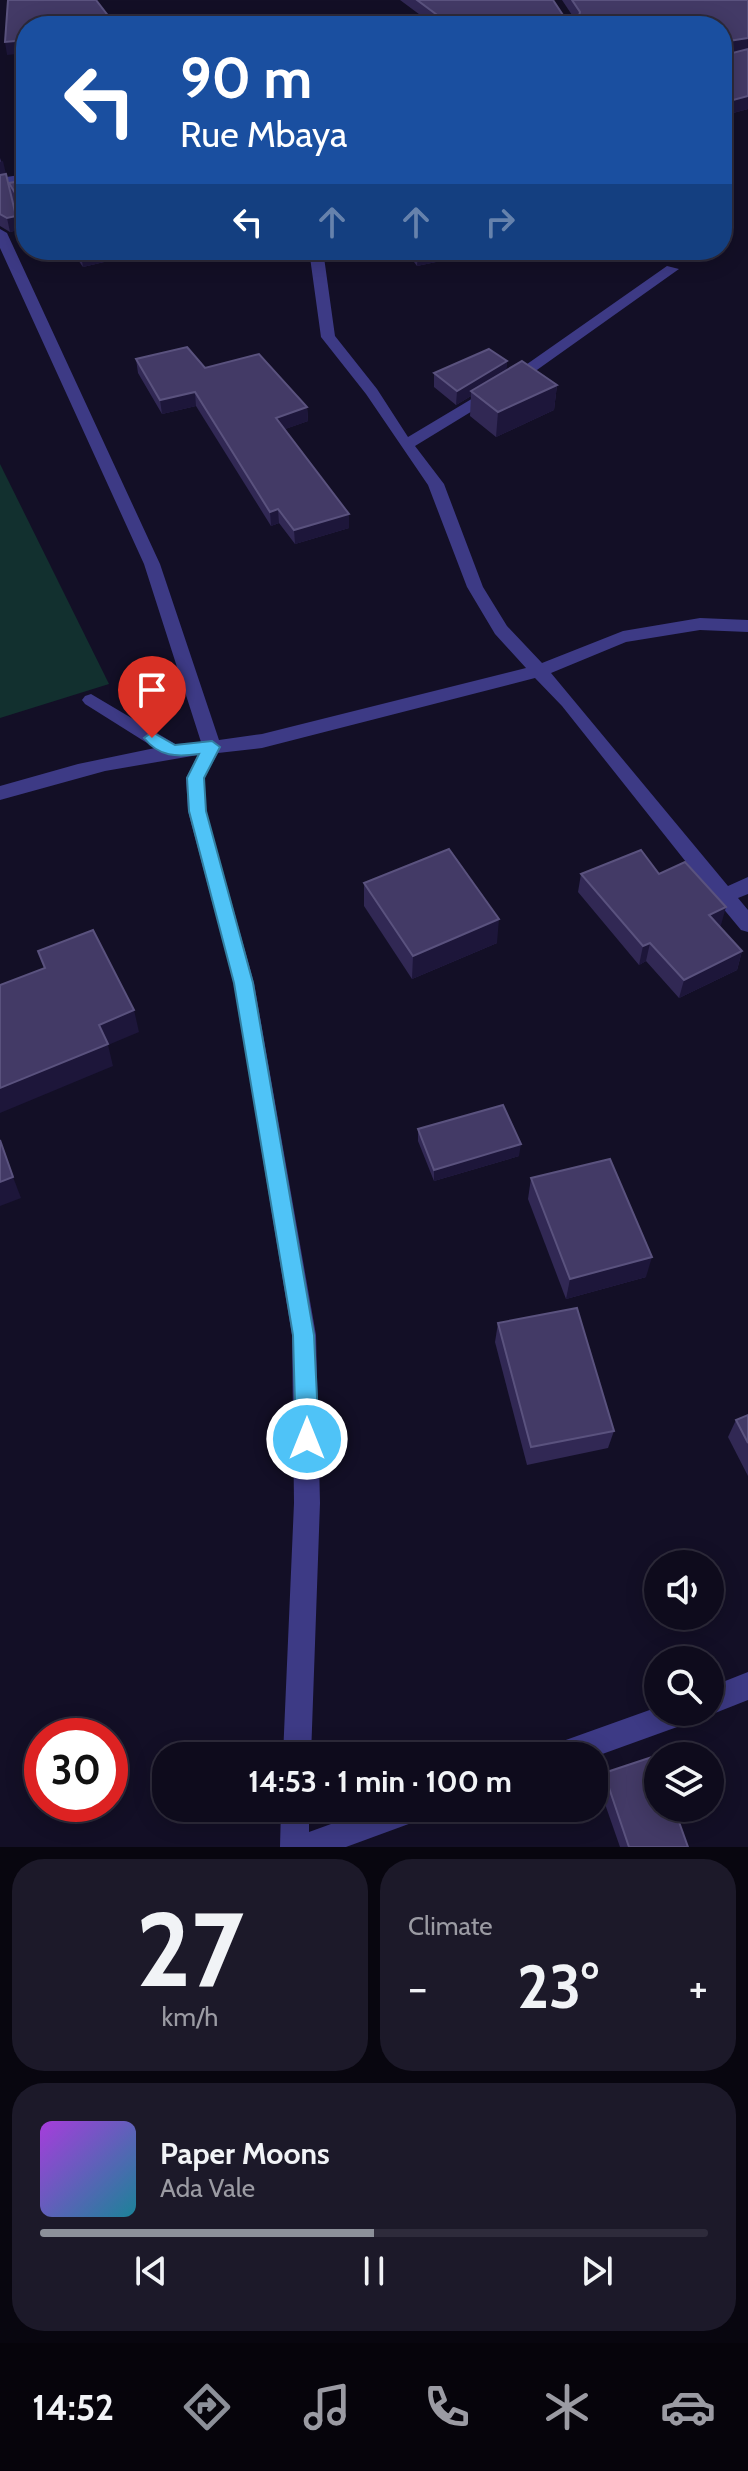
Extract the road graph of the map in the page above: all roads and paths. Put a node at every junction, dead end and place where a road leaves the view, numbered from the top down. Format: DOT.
graph roads {
  1 [pos="0,233"];
  2 [pos="317,260"];
  3 [pos="6,263"];
  4 [pos="672,269"];
  5 [pos="406,445"];
  6 [pos="748,626"];
  7 [pos="538,671"];
  8 [pos="91,700"];
  9 [pos="212,747"];
  10 [pos="173,751"];
  11 [pos="0,793"];
  12 [pos="748,885"];
  13 [pos="724,896"];
  14 [pos="748,924"];
  15 [pos="748,1686"];
  16 [pos="724,1695"];
  17 [pos="644,1725"];
  18 [pos="298,1742"];
  19 [pos="598,1742"];
  20 [pos="295,1822"];
  21 [pos="376,1822"];
  22 [pos="294,1847"];
  23 [pos="306,1847"];
  1 -- 3 [label="street"];
  2 -- 5 [label="street"];
  3 -- 9 [label="street"];
  4 -- 5 [label="street"];
  5 -- 7 [label="street"];
  6 -- 7 [label="street"];
  7 -- 9 [label="street"];
  7 -- 13 [label="street"];
  8 -- 10 [label="street"];
  9 -- 10 [label="street"];
  9 -- 18 [label="street"];
  10 -- 11 [label="street"];
  12 -- 13 [label="street"];
  13 -- 14 [label="street"];
  15 -- 16 [label="street"];
  17 -- 19 [label="street"];
  20 -- 22 [label="street"];
  21 -- 23 [label="street"];
}
